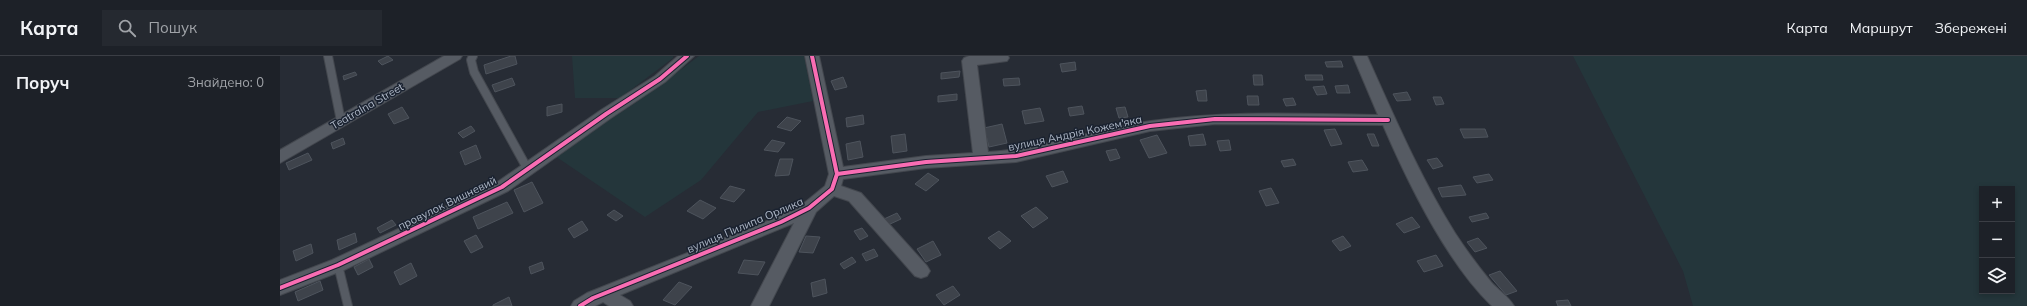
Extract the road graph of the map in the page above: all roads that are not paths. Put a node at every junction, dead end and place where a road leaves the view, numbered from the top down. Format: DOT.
graph roads {
  1 [pos="328,56"];
  2 [pos="455,56"];
  3 [pos="473,56"];
  4 [pos="687,56"];
  5 [pos="812,56"];
  6 [pos="1360,56"];
  7 [pos="1002,58"];
  8 [pos="341,120"];
  9 [pos="1388,120"];
  10 [pos="280,157"];
  11 [pos="981,158"];
  12 [pos="527,168"];
  13 [pos="835,181"];
  14 [pos="809,208"];
  15 [pos="338,266"];
  16 [pos="921,271"];
  17 [pos="280,288"];
  18 [pos="605,294"];
  19 [pos="348,306"];
  20 [pos="580,306"];
  21 [pos="624,306"];
  22 [pos="760,306"];
  23 [pos="1505,306"];
  1 -- 8 [label="lane"];
  2 -- 8 [label="street, Teatralna Street"];
  3 -- 12 [label="lane"];
  4 -- 12 [label="street, провулок Вишневий"];
  5 -- 13 [label="street"];
  6 -- 9 [label="street"];
  7 -- 11 [label="street"];
  8 -- 10 [label="street, Teatralna Street"];
  9 -- 11 [label="street, вулиця Андрія Кожем'яка"];
  9 -- 23 [label="street"];
  11 -- 13 [label="street, вулиця Андрія Кожем'яка"];
  12 -- 15 [label="street, провулок Вишневий"];
  13 -- 14 [label="street, вулиця Пилипа Орлика"];
  13 -- 16 [label="street"];
  14 -- 18 [label="street, вулиця Пилипа Орлика"];
  14 -- 22 [label="street"];
  15 -- 17 [label="street, провулок Вишневий"];
  15 -- 19 [label="lane"];
  18 -- 20 [label="street, вулиця Пилипа Орлика"];
  18 -- 21 [label="street"];
}
